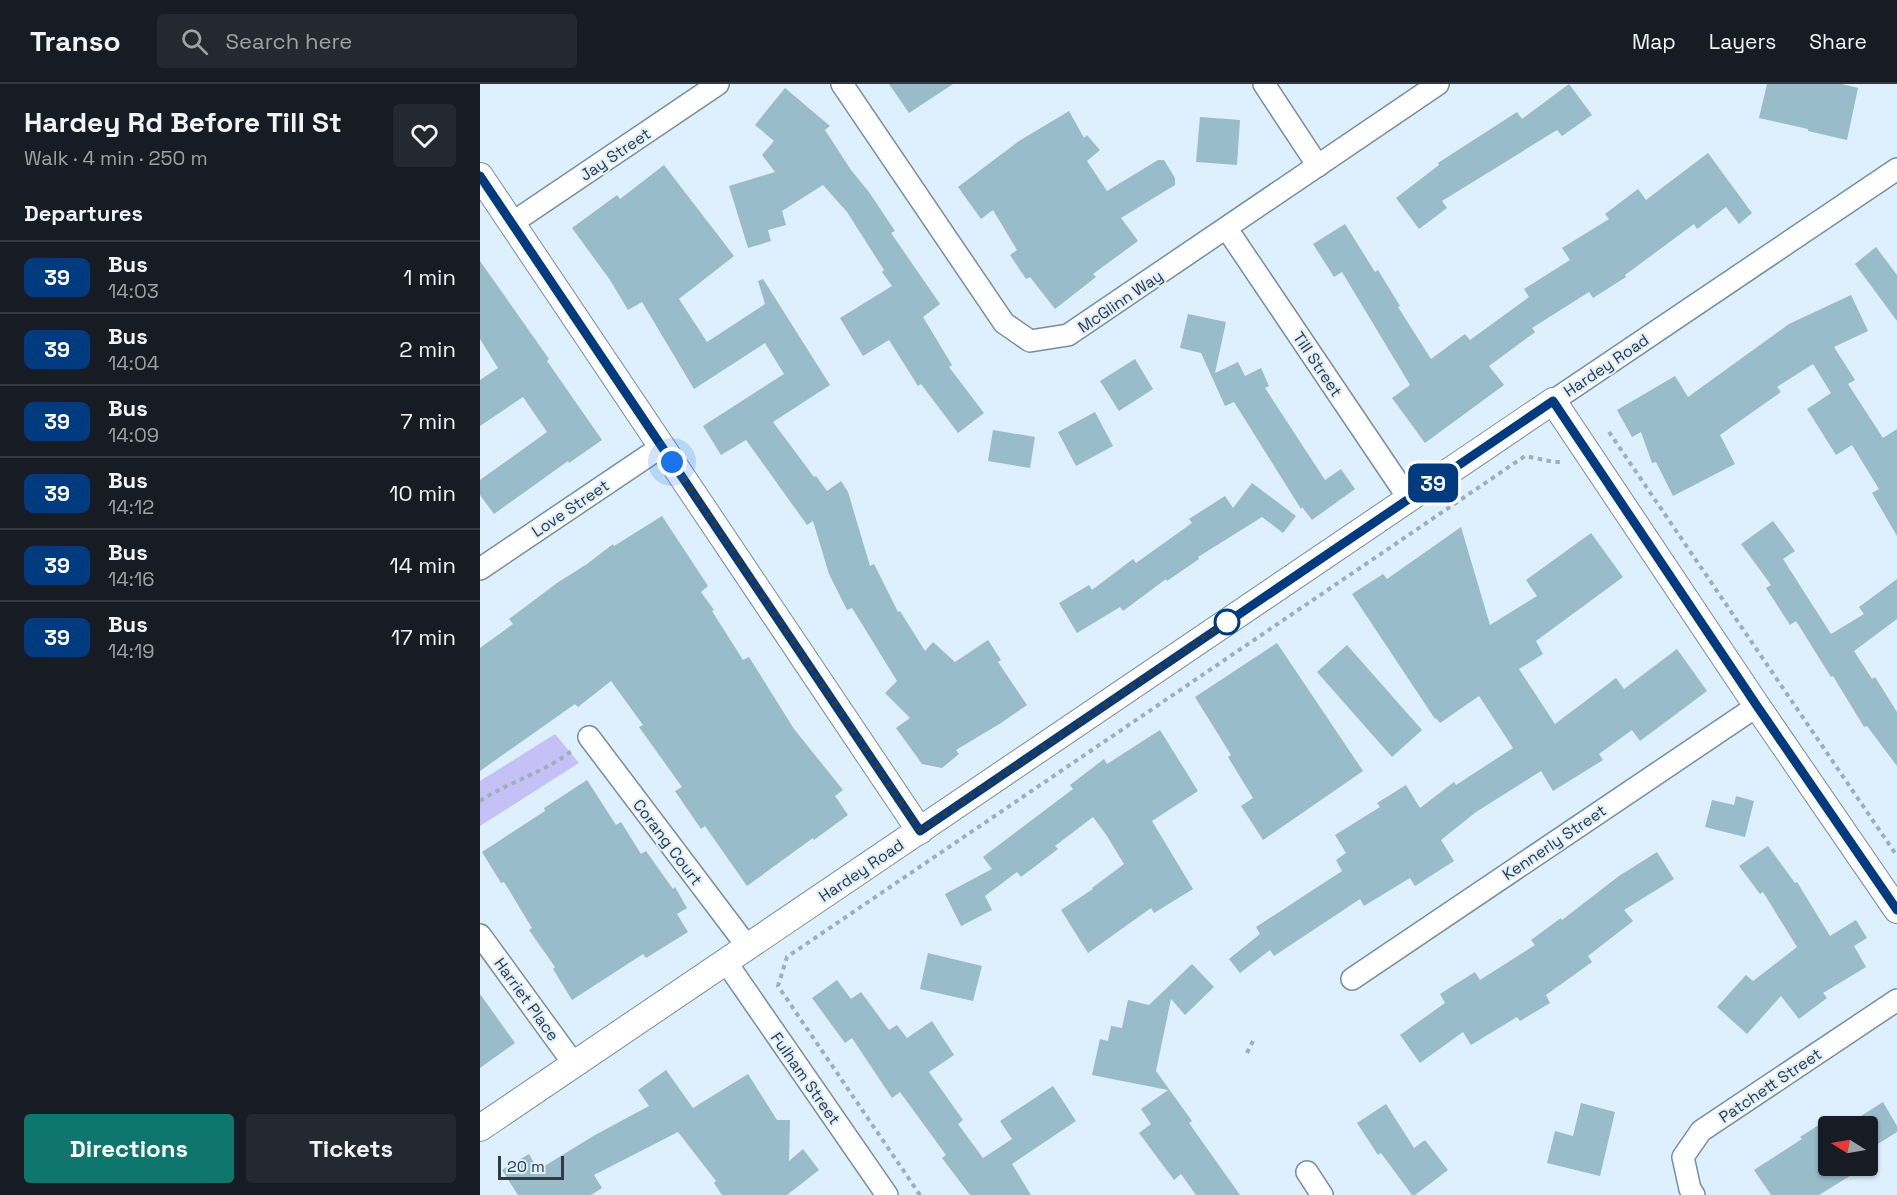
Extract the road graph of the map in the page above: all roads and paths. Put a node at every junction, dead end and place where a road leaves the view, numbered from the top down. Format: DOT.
graph roads {
  1 [pos="717,84"];
  2 [pos="842,84"];
  3 [pos="1264,84"];
  4 [pos="1438,84"];
  5 [pos="1318,166"];
  6 [pos="1897,169"];
  7 [pos="480,176"];
  8 [pos="512,223"];
  9 [pos="1227,229"];
  10 [pos="1553,401"];
  11 [pos="1609,432"];
  12 [pos="661,447"];
  13 [pos="1564,462"];
  14 [pos="1409,499"];
  15 [pos="480,569"];
  16 [pos="1757,706"];
  17 [pos="589,737"];
  18 [pos="480,801"];
  19 [pos="920,831"];
  20 [pos="1897,856"];
  21 [pos="1897,910"];
  22 [pos="480,935"];
  23 [pos="747,946"];
  24 [pos="726,962"];
  25 [pos="1352,979"];
  26 [pos="1897,1000"];
  27 [pos="1253,1041"];
  28 [pos="1247,1053"];
  29 [pos="574,1064"];
  30 [pos="480,1128"];
  31 [pos="1307,1172"];
  32 [pos="887,1195"];
  33 [pos="920,1195"];
  34 [pos="1322,1195"];
  35 [pos="1694,1195"];
  1 -- 8 [label="street, Jay Street"];
  2 -- 9 [label="street, McGlinn Way"];
  3 -- 5 [label="street"];
  4 -- 5 [label="street, McGlinn Way"];
  5 -- 9 [label="street, McGlinn Way"];
  6 -- 10 [label="street, Hardey Road"];
  7 -- 8 [label="street"];
  8 -- 12 [label="street"];
  9 -- 14 [label="street, Till Street"];
  10 -- 14 [label="street, Hardey Road"];
  10 -- 16 [label="street"];
  11 -- 20 [label="path"];
  12 -- 15 [label="street, Love Street"];
  12 -- 19 [label="street"];
  13 -- 33 [label="path"];
  14 -- 19 [label="street, Hardey Road"];
  16 -- 21 [label="street"];
  16 -- 25 [label="street, Kennerly Street"];
  17 -- 18 [label="path"];
  17 -- 23 [label="street, Corang Court"];
  19 -- 23 [label="street, Hardey Road"];
  22 -- 29 [label="street, Harriet Place"];
  23 -- 24 [label="street, Hardey Road"];
  24 -- 29 [label="street, Hardey Road"];
  24 -- 32 [label="street, Fulham Street"];
  26 -- 35 [label="street, Patchett Street"];
  27 -- 28 [label="path"];
  29 -- 30 [label="street, Hardey Road"];
  31 -- 34 [label="street"];
}
